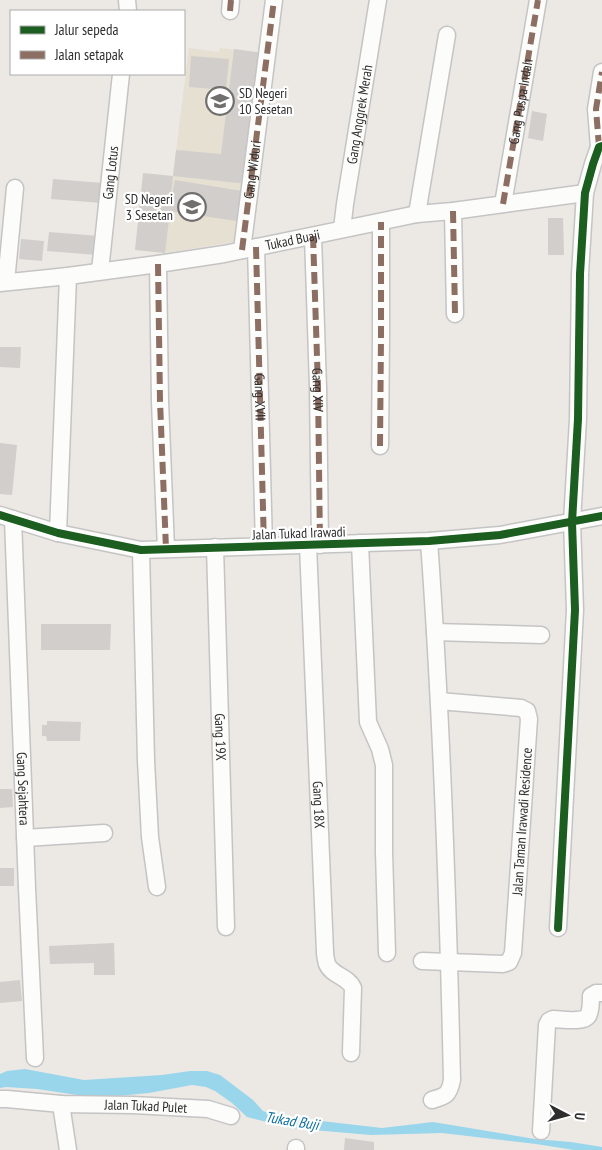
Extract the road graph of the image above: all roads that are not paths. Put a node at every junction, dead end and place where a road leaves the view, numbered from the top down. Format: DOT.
graph roads {
  1 [pos="274,0"];
  2 [pos="378,0"];
  3 [pos="538,0"];
  4 [pos="447,35"];
  5 [pos="602,72"];
  6 [pos="121,75"];
  7 [pos="601,147"];
  8 [pos="15,188"];
  9 [pos="585,193"];
  10 [pos="503,204"];
  11 [pos="453,211"];
  12 [pos="417,214"];
  13 [pos="381,222"];
  14 [pos="342,229"];
  15 [pos="313,236"];
  16 [pos="249,248"];
  17 [pos="158,264"];
  18 [pos="100,271"];
  19 [pos="68,276"];
  20 [pos="3,282"];
  21 [pos="455,314"];
  22 [pos="380,446"];
  23 [pos="602,516"];
  24 [pos="6,517"];
  25 [pos="572,522"];
  26 [pos="58,533"];
  27 [pos="429,541"];
  28 [pos="360,544"];
  29 [pos="314,545"];
  30 [pos="264,546"];
  31 [pos="215,547"];
  32 [pos="166,549"];
  33 [pos="141,550"];
  34 [pos="436,632"];
  35 [pos="541,635"];
  36 [pos="439,701"];
  37 [pos="104,833"];
  38 [pos="25,838"];
  39 [pos="157,887"];
  40 [pos="226,927"];
  41 [pos="558,928"];
  42 [pos="388,953"];
  43 [pos="422,961"];
  44 [pos="449,962"];
  45 [pos="602,993"];
  46 [pos="351,1053"];
  47 [pos="35,1058"];
  48 [pos="0,1099"];
  49 [pos="432,1100"];
  50 [pos="61,1104"];
  51 [pos="231,1116"];
  52 [pos="541,1131"];
  53 [pos="68,1150"];
  1 -- 16 [label="street, Gang Widuri"];
  2 -- 14 [label="street, Gang Anggrek Merah"];
  3 -- 10 [label="street, Gang Puspa Indah"];
  4 -- 12 [label="street"];
  5 -- 7 [label="street"];
  6 -- 18 [label="street, Gang Lotus"];
  7 -- 9 [label="street"];
  8 -- 20 [label="street"];
  9 -- 10 [label="street, Tukad Buaji"];
  9 -- 25 [label="street"];
  10 -- 11 [label="street, Tukad Buaji"];
  11 -- 12 [label="street, Tukad Buaji"];
  11 -- 21 [label="street"];
  12 -- 13 [label="street, Tukad Buaji"];
  13 -- 14 [label="street, Tukad Buaji"];
  13 -- 22 [label="street"];
  14 -- 15 [label="street, Tukad Buaji"];
  15 -- 16 [label="street, Tukad Buaji"];
  15 -- 29 [label="street, Gang XIV"];
  16 -- 17 [label="street, Tukad Buaji"];
  16 -- 30 [label="street, Gang XVII"];
  17 -- 18 [label="street, Tukad Buaji"];
  17 -- 32 [label="street"];
  18 -- 19 [label="street, Tukad Buaji"];
  19 -- 20 [label="street, Tukad Buaji"];
  19 -- 26 [label="street"];
  23 -- 25 [label="street, Jalan Tukad Irawadi"];
  24 -- 26 [label="street, Jalan Tukad Irawadi"];
  24 -- 38 [label="street, Gang Sejahtera"];
  25 -- 27 [label="street, Jalan Tukad Irawadi"];
  25 -- 41 [label="street"];
  26 -- 33 [label="street, Jalan Tukad Irawadi"];
  27 -- 28 [label="street, Jalan Tukad Irawadi"];
  27 -- 34 [label="street"];
  28 -- 29 [label="street, Jalan Tukad Irawadi"];
  28 -- 42 [label="street"];
  29 -- 30 [label="street, Jalan Tukad Irawadi"];
  29 -- 46 [label="street, Gang 18X"];
  30 -- 31 [label="street, Jalan Tukad Irawadi"];
  31 -- 32 [label="street, Jalan Tukad Irawadi"];
  31 -- 40 [label="street, Gang 19X"];
  32 -- 33 [label="street, Jalan Tukad Irawadi"];
  33 -- 39 [label="street"];
  34 -- 35 [label="street"];
  34 -- 36 [label="street"];
  36 -- 44 [label="street"];
  36 -- 44 [label="street, Jalan Taman Irawadi Residence"];
  37 -- 38 [label="street"];
  38 -- 47 [label="street, Gang Sejahtera"];
  43 -- 44 [label="street, Jalan Taman Irawadi Residence"];
  44 -- 49 [label="street"];
  45 -- 52 [label="street"];
  48 -- 50 [label="street, Jalan Tukad Pulet"];
  50 -- 51 [label="street, Jalan Tukad Pulet"];
  50 -- 53 [label="street"];
}
